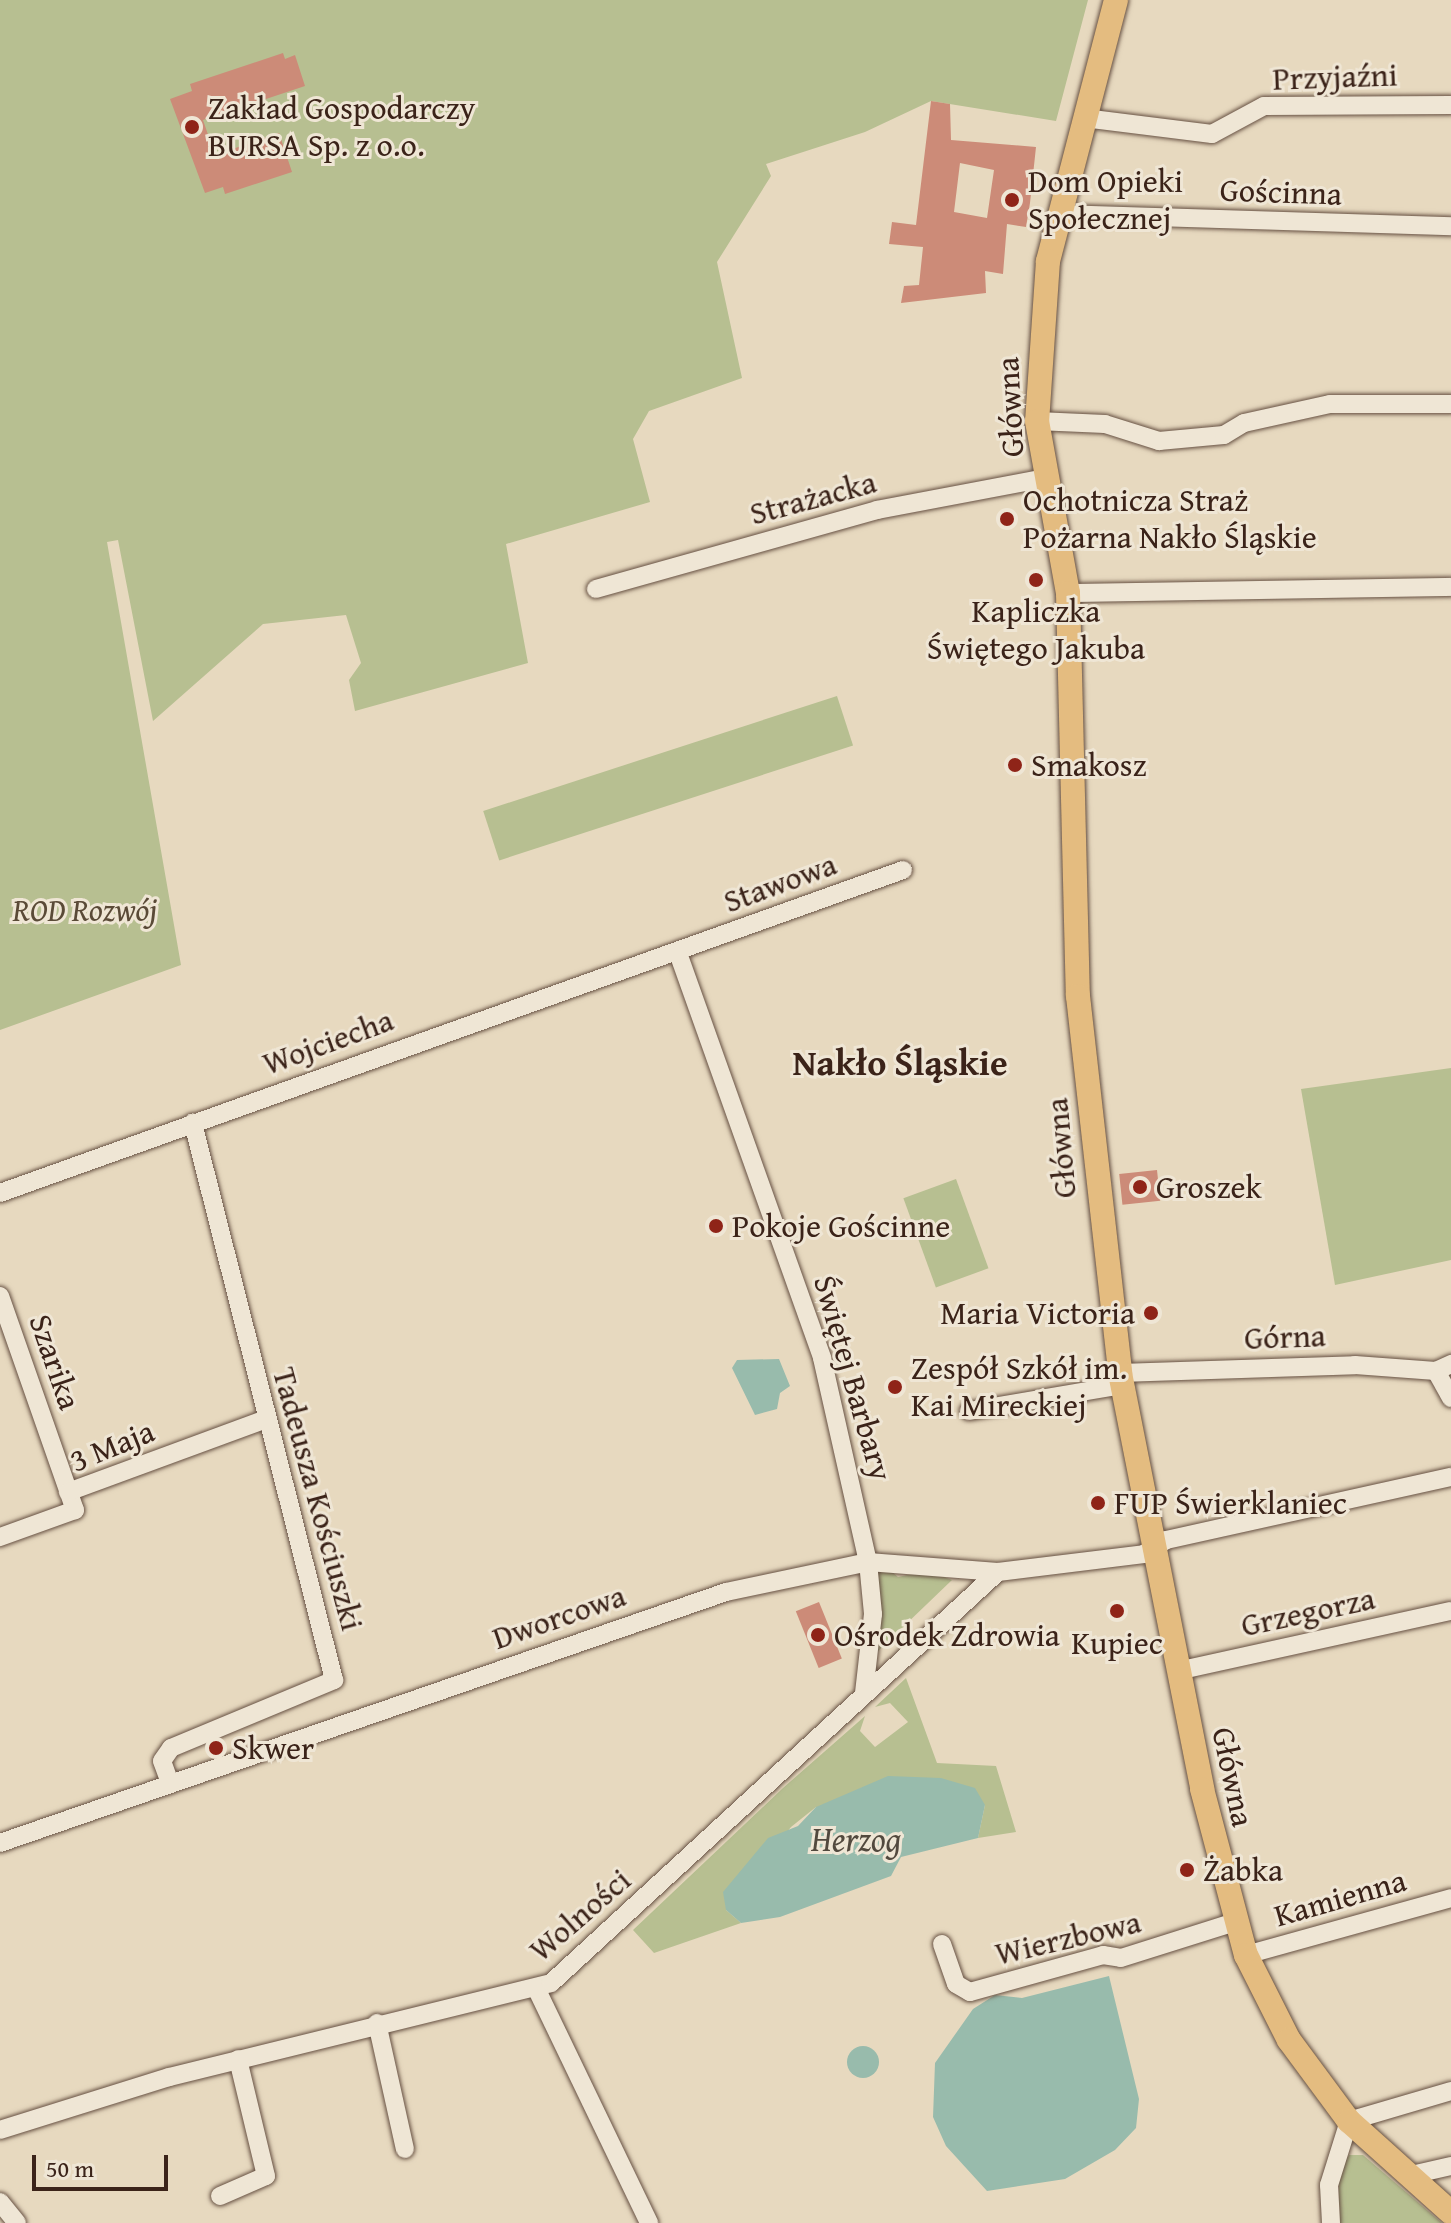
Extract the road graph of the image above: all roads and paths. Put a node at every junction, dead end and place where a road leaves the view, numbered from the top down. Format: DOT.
graph roads {
  1 [pos="1116,0"];
  2 [pos="1451,105"];
  3 [pos="1084,118"];
  4 [pos="1060,214"];
  5 [pos="1451,226"];
  6 [pos="1451,404"];
  7 [pos="1037,421"];
  8 [pos="1047,478"];
  9 [pos="1451,587"];
  10 [pos="596,589"];
  11 [pos="1068,593"];
  12 [pos="903,870"];
  13 [pos="678,953"];
  14 [pos="193,1123"];
  15 [pos="0,1193"];
  16 [pos="0,1296"];
  17 [pos="1444,1368"];
  18 [pos="1121,1379"];
  19 [pos="1451,1398"];
  20 [pos="969,1411"];
  21 [pos="266,1419"];
  22 [pos="1451,1477"];
  23 [pos="68,1492"];
  24 [pos="0,1537"];
  25 [pos="1153,1545"];
  26 [pos="868,1562"];
  27 [pos="998,1572"];
  28 [pos="1451,1611"];
  29 [pos="1177,1671"];
  30 [pos="864,1693"];
  31 [pos="170,1783"];
  32 [pos="0,1843"];
  33 [pos="1451,1898"];
  34 [pos="1235,1922"];
  35 [pos="942,1944"];
  36 [pos="1246,1955"];
  37 [pos="537,1990"];
  38 [pos="377,2023"];
  39 [pos="238,2059"];
  40 [pos="1451,2091"];
  41 [pos="1349,2121"];
  42 [pos="0,2130"];
  43 [pos="405,2149"];
  44 [pos="1451,2166"];
  45 [pos="1407,2176"];
  46 [pos="220,2196"];
  47 [pos="0,2202"];
  48 [pos="1451,2213"];
  49 [pos="17,2223"];
  50 [pos="649,2223"];
  51 [pos="1331,2223"];
  1 -- 3 [label="main road, Główna"];
  2 -- 3 [label="street, Przyjaźni"];
  3 -- 4 [label="main road, Główna"];
  4 -- 5 [label="street, Gościnna"];
  4 -- 7 [label="main road, Główna"];
  6 -- 7 [label="street"];
  7 -- 8 [label="main road, Główna"];
  8 -- 10 [label="street, Strażacka"];
  8 -- 11 [label="main road, Główna"];
  9 -- 11 [label="street"];
  11 -- 18 [label="main road, Główna"];
  12 -- 13 [label="street, Stawowa"];
  13 -- 14 [label="street, Wojciecha"];
  13 -- 26 [label="street, Świętej Barbary"];
  14 -- 15 [label="street, Wojciecha"];
  14 -- 21 [label="street, Tadeusza Kościuszki"];
  16 -- 23 [label="street, Szarika"];
  17 -- 18 [label="street, Górna"];
  17 -- 19 [label="street"];
  18 -- 20 [label="street, Górna"];
  18 -- 25 [label="main road, Główna"];
  21 -- 23 [label="street, 3 Maja"];
  21 -- 31 [label="street, Tadeusza Kościuszki"];
  22 -- 25 [label="street, Dworcowa"];
  23 -- 24 [label="street, 3 Maja"];
  25 -- 27 [label="street, Dworcowa"];
  25 -- 29 [label="main road, Główna"];
  26 -- 27 [label="street, Dworcowa"];
  26 -- 30 [label="street, Świętej Barbary"];
  26 -- 31 [label="street, Dworcowa"];
  27 -- 30 [label="street, Wolności"];
  28 -- 29 [label="street, Grzegorza"];
  29 -- 34 [label="main road, Główna"];
  30 -- 37 [label="street, Wolności"];
  31 -- 32 [label="street, Dworcowa"];
  33 -- 36 [label="street, Kamienna"];
  34 -- 35 [label="street, Wierzbowa"];
  34 -- 36 [label="main road, Główna"];
  36 -- 41 [label="main road, Główna"];
  37 -- 38 [label="street, Wolności"];
  37 -- 50 [label="street"];
  38 -- 39 [label="street, Wolności"];
  38 -- 43 [label="street"];
  39 -- 42 [label="street, Wolności"];
  39 -- 46 [label="street"];
  40 -- 41 [label="street"];
  41 -- 45 [label="main road, Główna"];
  41 -- 51 [label="street"];
  44 -- 45 [label="street"];
  45 -- 48 [label="main road, Główna"];
  47 -- 49 [label="street"];
}
